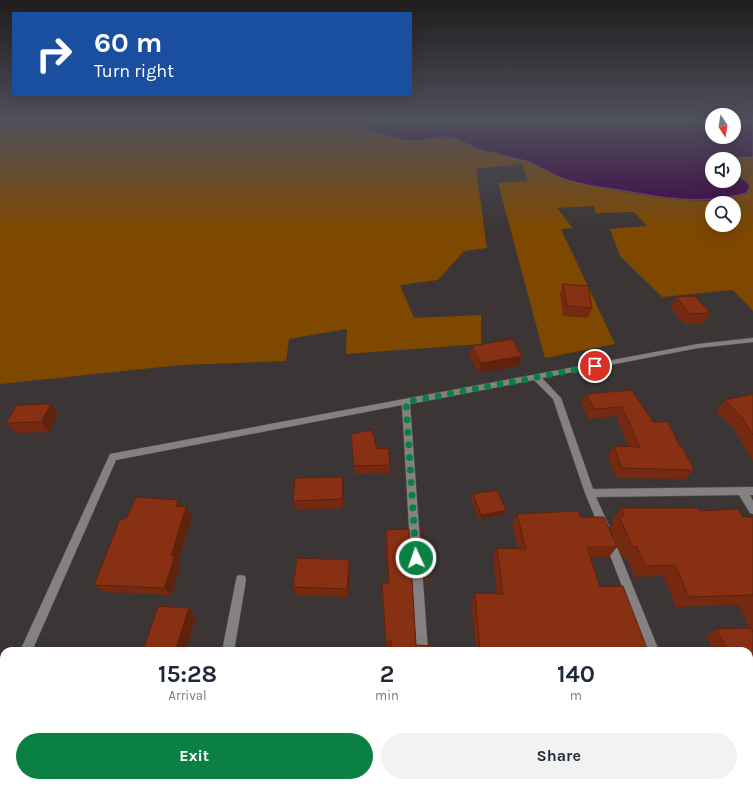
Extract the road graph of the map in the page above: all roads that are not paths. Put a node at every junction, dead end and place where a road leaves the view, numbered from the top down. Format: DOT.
graph roads {
  1 [pos="753,340"];
  2 [pos="536,376"];
  3 [pos="406,402"];
  4 [pos="742,491"];
  5 [pos="753,491"];
  6 [pos="590,493"];
  7 [pos="753,510"];
  8 [pos="242,580"];
  9 [pos="28,647"];
  10 [pos="229,647"];
  11 [pos="422,647"];
  12 [pos="652,647"];
  1 -- 2 [label="street"];
  2 -- 3 [label="street"];
  2 -- 6 [label="street"];
  3 -- 9 [label="street"];
  3 -- 11 [label="street"];
  4 -- 5 [label="street"];
  4 -- 6 [label="street"];
  4 -- 7 [label="street"];
  6 -- 12 [label="street"];
  8 -- 10 [label="street"];
}
